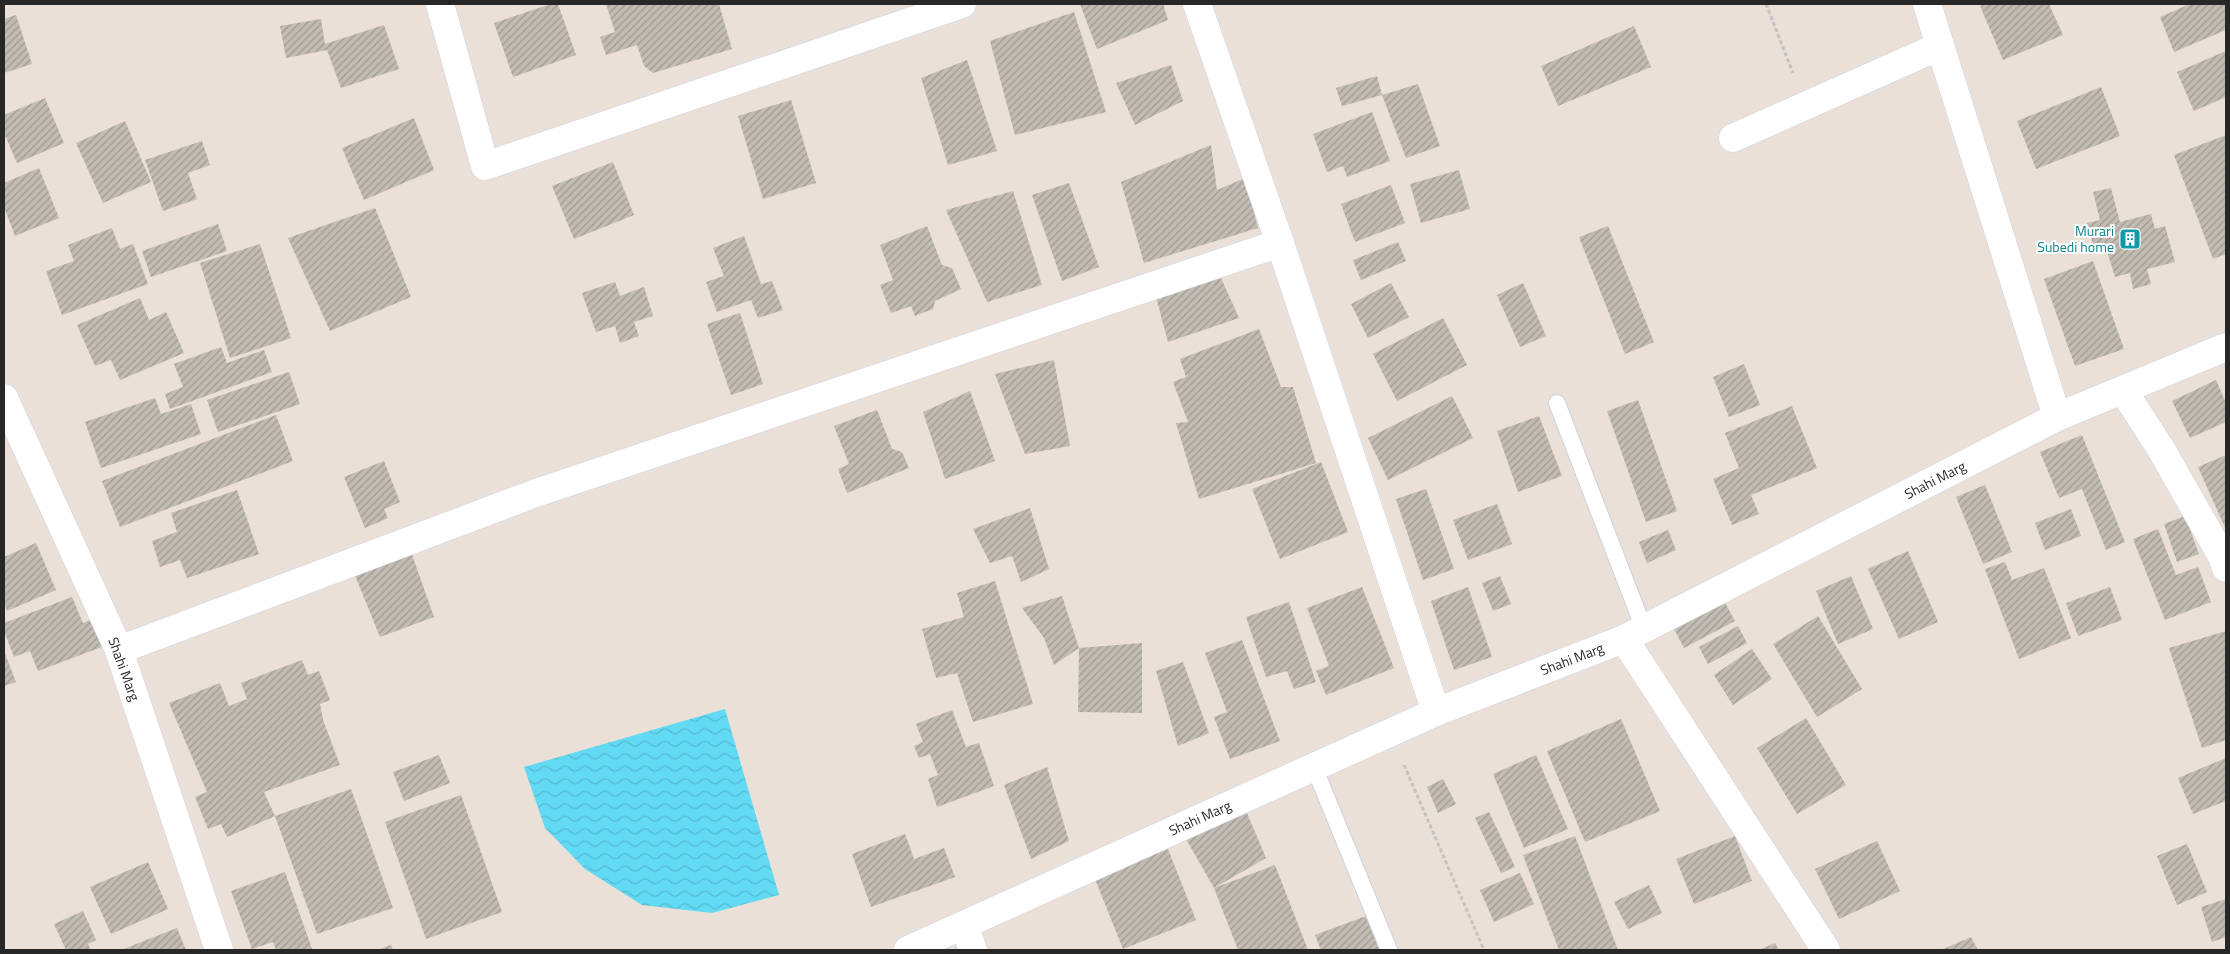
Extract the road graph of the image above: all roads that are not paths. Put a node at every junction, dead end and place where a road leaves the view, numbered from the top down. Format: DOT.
graph roads {
  1 [pos="440,4"];
  2 [pos="962,4"];
  3 [pos="1197,4"];
  4 [pos="1926,4"];
  5 [pos="1940,46"];
  6 [pos="1733,138"];
  7 [pos="1280,243"];
  8 [pos="2226,348"];
  9 [pos="2123,390"];
  10 [pos="4,398"];
  11 [pos="1557,403"];
  12 [pos="2057,417"];
  13 [pos="2226,568"];
  14 [pos="1634,634"];
  15 [pos="119,650"];
  16 [pos="1436,712"];
  17 [pos="1314,767"];
  18 [pos="968,938"];
  19 [pos="219,950"];
  20 [pos="908,950"];
  21 [pos="1389,950"];
  22 [pos="1826,950"];
  1 -- 2 [label="street"];
  3 -- 7 [label="street"];
  4 -- 5 [label="street"];
  5 -- 6 [label="street"];
  5 -- 12 [label="street"];
  7 -- 15 [label="street"];
  7 -- 16 [label="street"];
  8 -- 9 [label="street, Shahi Marg"];
  9 -- 12 [label="street, Shahi Marg"];
  9 -- 13 [label="street"];
  10 -- 15 [label="street, Shahi Marg"];
  11 -- 14 [label="lane"];
  12 -- 14 [label="street, Shahi Marg"];
  14 -- 16 [label="street, Shahi Marg"];
  14 -- 22 [label="street"];
  15 -- 19 [label="street, Shahi Marg"];
  16 -- 17 [label="street, Shahi Marg"];
  17 -- 18 [label="street, Shahi Marg"];
  17 -- 21 [label="lane"];
  18 -- 20 [label="street, Shahi Marg"];
}
